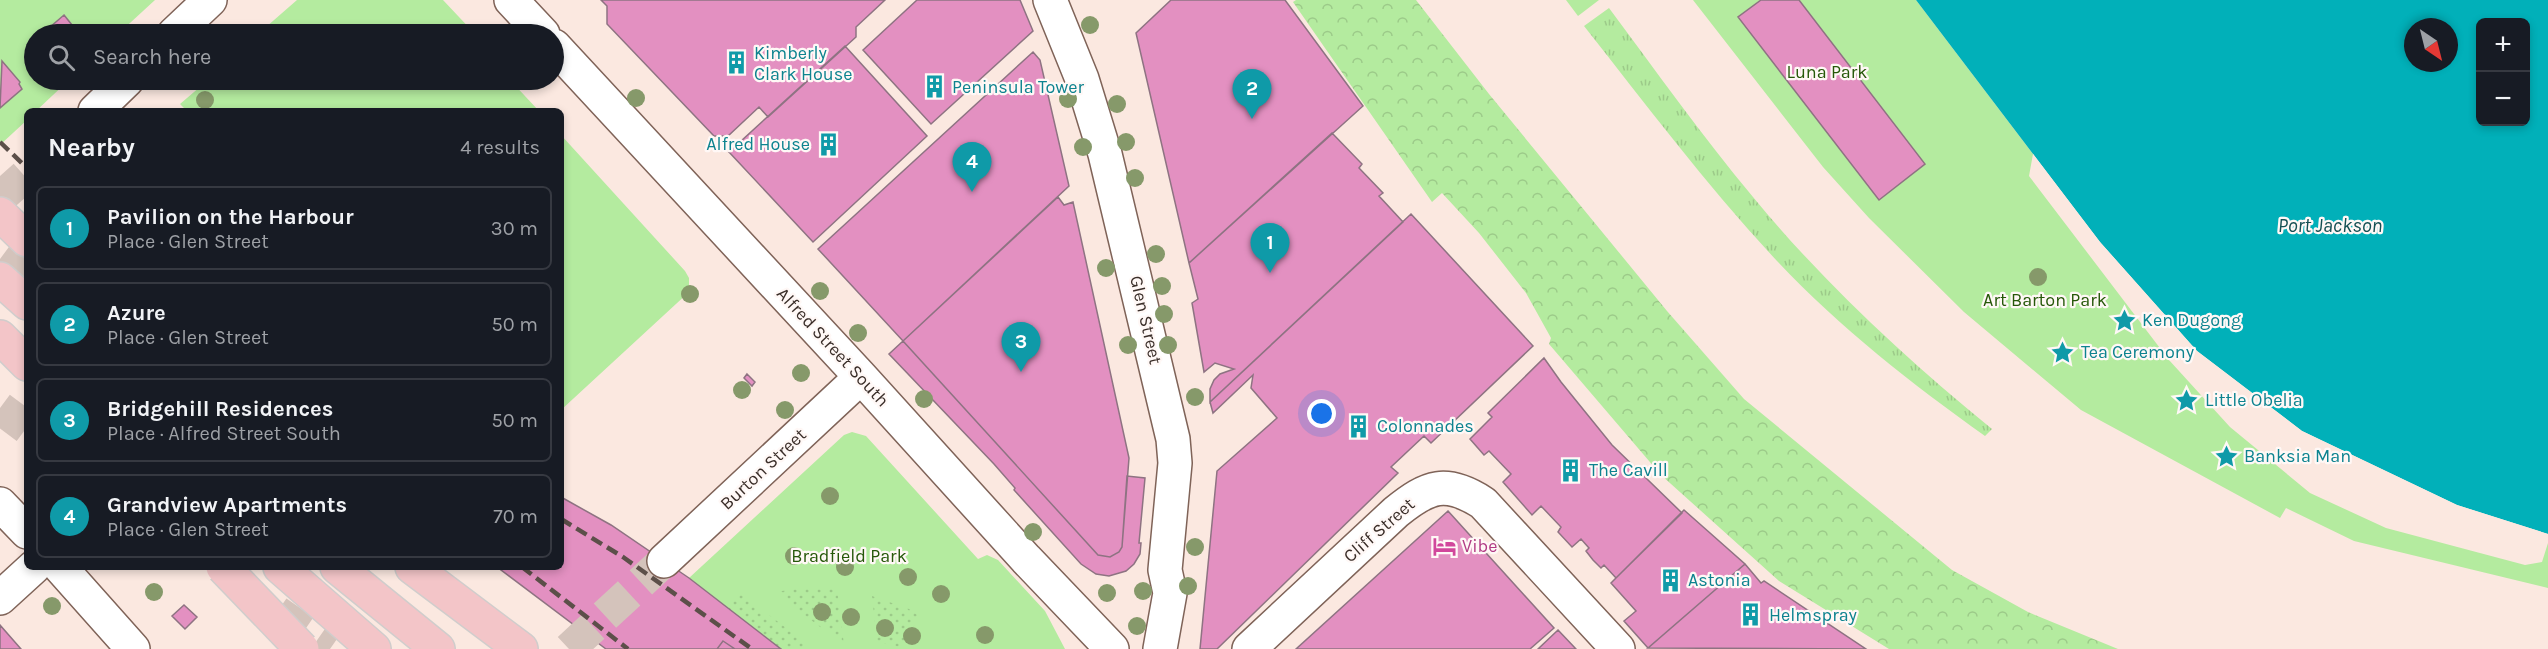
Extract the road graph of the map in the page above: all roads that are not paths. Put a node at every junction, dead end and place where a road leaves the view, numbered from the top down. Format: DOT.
graph roads {
  1 [pos="210,0"];
  2 [pos="511,0"];
  3 [pos="1050,0"];
  4 [pos="185,24"];
  5 [pos="534,24"];
  6 [pos="564,57"];
  7 [pos="117,90"];
  8 [pos="98,108"];
  9 [pos="0,214"];
  10 [pos="24,237"];
  11 [pos="0,279"];
  12 [pos="24,300"];
  13 [pos="0,337"];
  14 [pos="24,361"];
  15 [pos="861,377"];
  16 [pos="0,504"];
  17 [pos="24,529"];
  18 [pos="664,561"];
  19 [pos="31,570"];
  20 [pos="63,570"];
  21 [pos="227,570"];
  22 [pos="283,570"];
  23 [pos="341,570"];
  24 [pos="416,570"];
  25 [pos="0,598"];
  26 [pos="133,649"];
  27 [pos="302,649"];
  28 [pos="374,649"];
  29 [pos="438,649"];
  30 [pos="521,649"];
  31 [pos="1112,649"];
  32 [pos="1160,649"];
  33 [pos="1249,649"];
  34 [pos="1618,649"];
  1 -- 4 [label="street"];
  2 -- 5 [label="street"];
  3 -- 32 [label="street, Glen Street"];
  6 -- 15 [label="street, Alfred Street South"];
  7 -- 8 [label="street"];
  9 -- 10 [label="highway"];
  11 -- 12 [label="highway"];
  13 -- 14 [label="highway"];
  15 -- 18 [label="street, Burton Street"];
  15 -- 31 [label="street, Alfred Street South"];
  16 -- 17 [label="street"];
  19 -- 25 [label="street"];
  20 -- 26 [label="street"];
  21 -- 27 [label="highway, bridge"];
  22 -- 28 [label="highway"];
  23 -- 29 [label="highway"];
  24 -- 30 [label="highway"];
  33 -- 34 [label="street, Cliff Street"];
}
